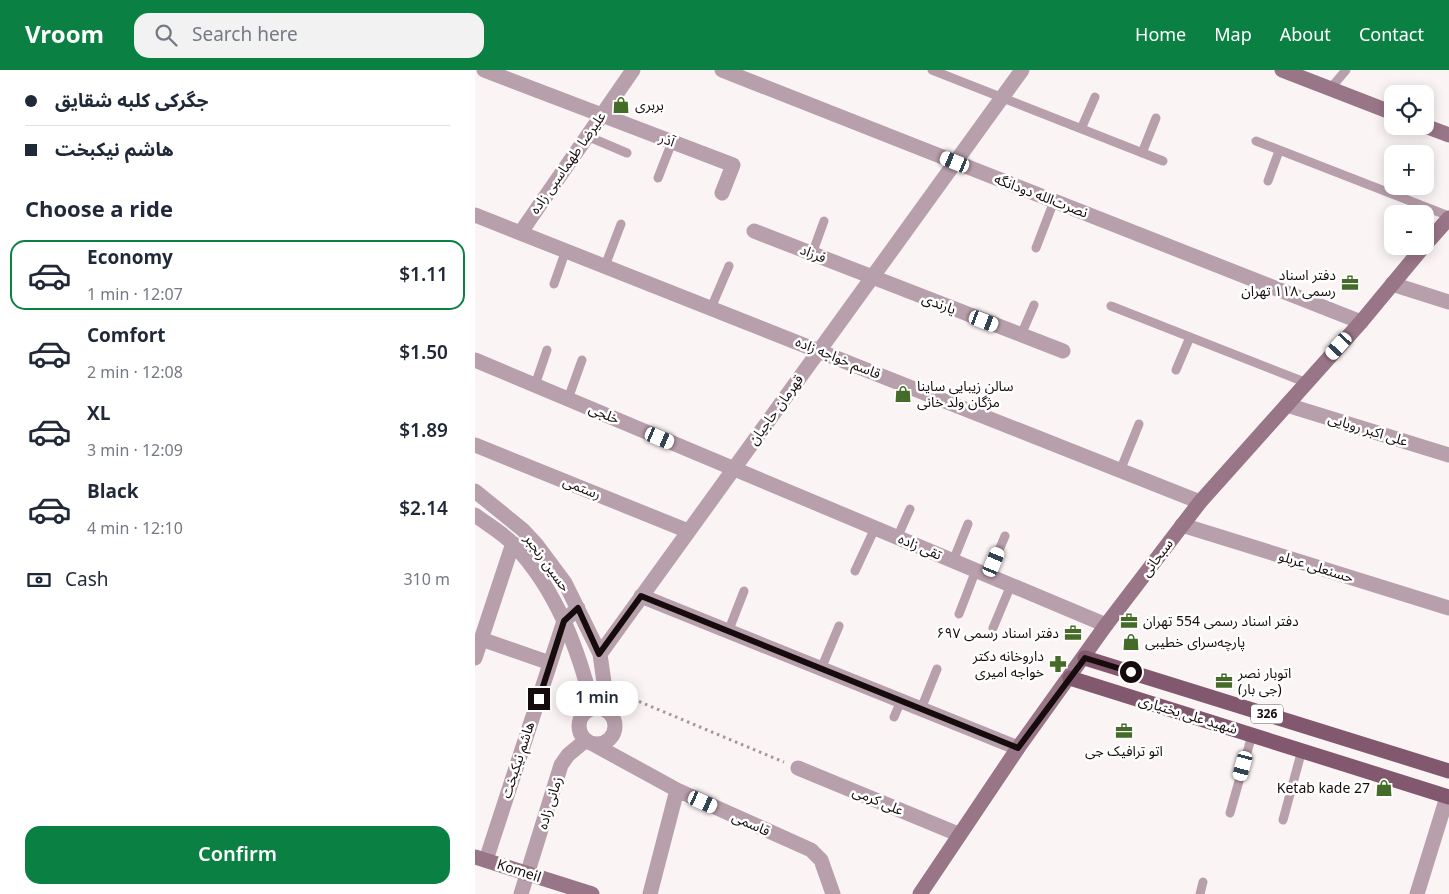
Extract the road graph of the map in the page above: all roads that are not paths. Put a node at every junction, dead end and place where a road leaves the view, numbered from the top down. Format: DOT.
graph roads {
  1 [pos="484,70"];
  2 [pos="633,70"];
  3 [pos="722,70"];
  4 [pos="932,70"];
  5 [pos="1022,70"];
  6 [pos="1282,70"];
  7 [pos="1346,70"];
  8 [pos="1330,89"];
  9 [pos="1095,97"];
  10 [pos="1002,98"];
  11 [pos="1384,110"];
  12 [pos="601,116"];
  13 [pos="1157,118"];
  14 [pos="1081,129"];
  15 [pos="1434,129"];
  16 [pos="1449,135"];
  17 [pos="587,136"];
  18 [pos="672,142"];
  19 [pos="1256,142"];
  20 [pos="1279,151"];
  21 [pos="627,152"];
  22 [pos="1141,153"];
  23 [pos="1163,161"];
  24 [pos="955,162"];
  25 [pos="658,178"];
  26 [pos="1268,181"];
  27 [pos="722,193"];
  28 [pos="1054,201"];
  29 [pos="475,216"];
  30 [pos="1449,217"];
  31 [pos="824,221"];
  32 [pos="621,224"];
  33 [pos="754,231"];
  34 [pos="521,232"];
  35 [pos="1434,235"];
  36 [pos="1036,248"];
  37 [pos="566,250"];
  38 [pos="811,254"];
  39 [pos="1417,255"];
  40 [pos="605,266"];
  41 [pos="729,266"];
  42 [pos="872,278"];
  43 [pos="554,284"];
  44 [pos="1391,284"];
  45 [pos="1449,302"];
  46 [pos="1034,306"];
  47 [pos="1111,306"];
  48 [pos="711,308"];
  49 [pos="1361,322"];
  50 [pos="1021,335"];
  51 [pos="1190,337"];
  52 [pos="547,350"];
  53 [pos="819,351"];
  54 [pos="1063,351"];
  55 [pos="475,360"];
  56 [pos="582,360"];
  57 [pos="1176,370"];
  58 [pos="1307,383"];
  59 [pos="535,385"];
  60 [pos="567,399"];
  61 [pos="1287,405"];
  62 [pos="1139,424"];
  63 [pos="475,444"];
  64 [pos="1449,455"];
  65 [pos="733,468"];
  66 [pos="1121,470"];
  67 [pos="475,491"];
  68 [pos="1200,502"];
  69 [pos="910,508"];
  70 [pos="475,515"];
  71 [pos="968,524"];
  72 [pos="1182,526"];
  73 [pos="875,528"];
  74 [pos="689,531"];
  75 [pos="1005,536"];
  76 [pos="897,538"];
  77 [pos="513,543"];
  78 [pos="953,561"];
  79 [pos="855,571"];
  80 [pos="982,573"];
  81 [pos="1011,585"];
  82 [pos="745,591"];
  83 [pos="641,596"];
  84 [pos="578,608"];
  85 [pos="1449,608"];
  86 [pos="959,614"];
  87 [pos="564,621"];
  88 [pos="1106,625"];
  89 [pos="839,626"];
  90 [pos="993,628"];
  91 [pos="728,632"];
  92 [pos="481,639"];
  93 [pos="599,654"];
  94 [pos="475,658"];
  95 [pos="1085,658"];
  96 [pos="550,663"];
  97 [pos="821,669"];
  98 [pos="937,669"];
  99 [pos="1070,678"];
  100 [pos="901,701"];
  101 [pos="593,708"];
  102 [pos="921,709"];
  103 [pos="608,711"];
  104 [pos="894,717"];
  105 [pos="1252,735"];
  106 [pos="590,742"];
  107 [pos="1018,748"];
  108 [pos="1301,750"];
  109 [pos="799,768"];
  110 [pos="1449,771"];
  111 [pos="677,790"];
  112 [pos="1448,797"];
  113 [pos="1230,813"];
  114 [pos="1283,820"];
  115 [pos="958,834"];
  116 [pos="480,859"];
  117 [pos="528,874"];
  118 [pos="1203,882"];
  119 [pos="521,894"];
  120 [pos="592,894"];
  121 [pos="650,894"];
  122 [pos="833,894"];
  123 [pos="920,894"];
  124 [pos="1200,894"];
  125 [pos="1417,894"];
  1 -- 12 [label="street, آذر"];
  2 -- 12 [label="street, علیرضا طهماسبی زاده"];
  3 -- 24 [label="street, نصرت‌الله دودانگه"];
  4 -- 10 [label="lane"];
  5 -- 10 [label="street, قهرمان حاجیان"];
  6 -- 8 [label="main road"];
  7 -- 8 [label="lane"];
  8 -- 11 [label="main road"];
  9 -- 14 [label="lane"];
  10 -- 14 [label="lane"];
  10 -- 24 [label="street, قهرمان حاجیان"];
  12 -- 17 [label="street, علیرضا طهماسبی زاده"];
  12 -- 18 [label="street, آذر"];
  13 -- 22 [label="lane"];
  14 -- 22 [label="lane"];
  15 -- 16 [label="main road"];
  17 -- 21 [label="lane"];
  17 -- 34 [label="street, علیرضا طهماسبی زاده"];
  18 -- 25 [label="lane"];
  18 -- 27 [label="street, آذر"];
  19 -- 20 [label="lane"];
  20 -- 26 [label="lane"];
  20 -- 30 [label="lane"];
  22 -- 23 [label="lane"];
  24 -- 28 [label="street, نصرت‌الله دودانگه"];
  24 -- 42 [label="street, قهرمان حاجیان"];
  28 -- 36 [label="lane"];
  28 -- 49 [label="street, نصرت‌الله دودانگه"];
  29 -- 34 [label="street, قاسم خواجه زاده"];
  30 -- 35 [label="main road, سبحانی"];
  31 -- 38 [label="lane"];
  32 -- 40 [label="lane"];
  33 -- 38 [label="street, فرزاد"];
  34 -- 37 [label="street, قاسم خواجه زاده"];
  37 -- 40 [label="street, قاسم خواجه زاده"];
  37 -- 43 [label="lane"];
  38 -- 42 [label="street, فرزاد"];
  39 -- 44 [label="main road, سبحانی"];
  40 -- 48 [label="street, قاسم خواجه زاده"];
  41 -- 48 [label="lane"];
  42 -- 50 [label="street, یارندی"];
  42 -- 53 [label="street, قهرمان حاجیان"];
  44 -- 45 [label="street"];
  44 -- 49 [label="main road, سبحانی"];
  46 -- 50 [label="lane"];
  47 -- 51 [label="lane"];
  48 -- 53 [label="street, قاسم خواجه زاده"];
  49 -- 58 [label="main road, سبحانی"];
  50 -- 54 [label="street, یارندی"];
  51 -- 57 [label="lane"];
  51 -- 58 [label="lane"];
  52 -- 59 [label="lane"];
  53 -- 65 [label="street, قهرمان حاجیان"];
  53 -- 66 [label="street, قاسم خواجه زاده"];
  55 -- 59 [label="street, خلجی"];
  56 -- 60 [label="lane"];
  58 -- 61 [label="main road, سبحانی"];
  59 -- 60 [label="street, خلجی"];
  60 -- 65 [label="street, خلجی"];
  61 -- 64 [label="street, علی اکبر رویایی"];
  61 -- 68 [label="main road, سبحانی"];
  62 -- 66 [label="lane"];
  63 -- 74 [label="street, رستمی"];
  65 -- 73 [label="street, تقی زاده"];
  65 -- 74 [label="street, قهرمان حاجیان"];
  66 -- 68 [label="street, قاسم خواجه زاده"];
  67 -- 84 [label="street, حسین رنجبر"];
  68 -- 72 [label="main road, سبحانی"];
  69 -- 76 [label="lane"];
  70 -- 77 [label="street, حسین رنجبر"];
  71 -- 78 [label="lane"];
  72 -- 85 [label="street, حسنعلی عربلو"];
  72 -- 88 [label="main road, سبحانی"];
  73 -- 76 [label="street, تقی زاده"];
  73 -- 79 [label="lane"];
  74 -- 83 [label="street, قهرمان حاجیان"];
  75 -- 80 [label="lane"];
  76 -- 78 [label="street, تقی زاده"];
  77 -- 87 [label="street, حسین رنجبر"];
  77 -- 92 [label="street"];
  78 -- 80 [label="street, تقی زاده"];
  80 -- 81 [label="street, تقی زاده"];
  80 -- 86 [label="lane"];
  81 -- 88 [label="street, تقی زاده"];
  81 -- 90 [label="lane"];
  82 -- 91 [label="lane"];
  83 -- 91 [label="street"];
  83 -- 93 [label="street, قهرمان حاجیان"];
  84 -- 87 [label="street, هاشم نیکبخت"];
  84 -- 93 [label="street, حسین رنجبر"];
  87 -- 96 [label="street, هاشم نیکبخت"];
  87 -- 101 [label="street, حسین رنجبر"];
  88 -- 95 [label="main road, سبحانی"];
  89 -- 97 [label="lane"];
  91 -- 97 [label="street"];
  92 -- 94 [label="street"];
  92 -- 96 [label="street"];
  93 -- 103 [label="street, حسین رنجبر"];
  95 -- 99 [label="main road, سبحانی"];
  95 -- 110 [label="main road, شهید علی بختیاری / 326"];
  96 -- 116 [label="street, هاشم نیکبخت"];
  97 -- 100 [label="street"];
  98 -- 102 [label="lane"];
  99 -- 105 [label="main road, شهید علی بختیاری / 326"];
  99 -- 107 [label="main road, سبحانی"];
  100 -- 102 [label="street"];
  100 -- 104 [label="lane"];
  101 -- 103 [label="street"];
  101 -- 106 [label="street"];
  102 -- 107 [label="street"];
  103 -- 106 [label="street, زمانی زاده"];
  105 -- 108 [label="main road, شهید علی بختیاری / 326"];
  105 -- 113 [label="lane"];
  106 -- 111 [label="street, قاسمی"];
  106 -- 117 [label="street, زمانی زاده"];
  107 -- 115 [label="main road, سبحانی"];
  108 -- 112 [label="main road, شهید علی بختیاری / 326"];
  108 -- 114 [label="lane"];
  109 -- 115 [label="street, علی کرمی"];
  111 -- 121 [label="street"];
  111 -- 122 [label="street, قاسمی"];
  112 -- 125 [label="street"];
  115 -- 123 [label="main road, سبحانی"];
  116 -- 117 [label="main road, Komeil"];
  117 -- 119 [label="street, زمانی زاده"];
  117 -- 120 [label="main road, Komeil"];
  118 -- 124 [label="lane"];
}
